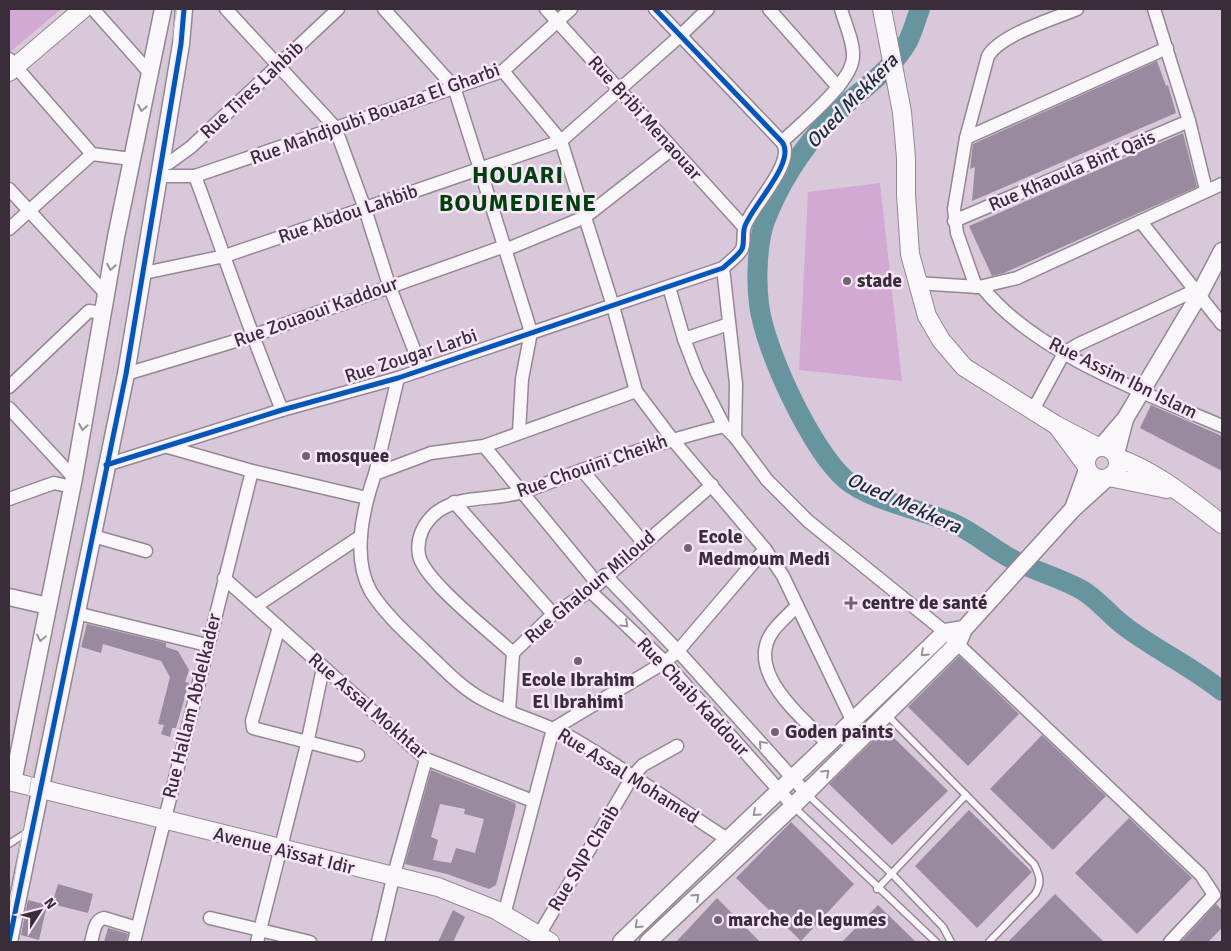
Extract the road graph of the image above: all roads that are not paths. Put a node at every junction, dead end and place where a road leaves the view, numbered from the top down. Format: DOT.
graph roads {
  1 [pos="83,9"];
  2 [pos="93,9"];
  3 [pos="163,9"];
  4 [pos="184,9"];
  5 [pos="226,9"];
  6 [pos="338,9"];
  7 [pos="384,9"];
  8 [pos="546,9"];
  9 [pos="571,9"];
  10 [pos="655,9"];
  11 [pos="708,9"];
  12 [pos="769,9"];
  13 [pos="841,9"];
  14 [pos="882,9"];
  15 [pos="1077,9"];
  16 [pos="1154,9"];
  17 [pos="557,21"];
  18 [pos="680,36"];
  19 [pos="1168,48"];
  20 [pos="11,66"];
  21 [pos="278,67"];
  22 [pos="503,71"];
  23 [pos="149,72"];
  24 [pos="454,87"];
  25 [pos="838,87"];
  26 [pos="618,91"];
  27 [pos="1189,121"];
  28 [pos="335,127"];
  29 [pos="966,138"];
  30 [pos="561,141"];
  31 [pos="782,142"];
  32 [pos="672,148"];
  33 [pos="92,154"];
  34 [pos="132,159"];
  35 [pos="480,169"];
  36 [pos="160,170"];
  37 [pos="195,176"];
  38 [pos="1222,184"];
  39 [pos="9,189"];
  40 [pos="1206,190"];
  41 [pos="365,209"];
  42 [pos="28,212"];
  43 [pos="585,218"];
  44 [pos="954,221"];
  45 [pos="1141,222"];
  46 [pos="744,227"];
  47 [pos="9,229"];
  48 [pos="505,248"];
  49 [pos="1222,251"];
  50 [pos="225,256"];
  51 [pos="723,268"];
  52 [pos="144,273"];
  53 [pos="916,283"];
  54 [pos="389,285"];
  55 [pos="669,287"];
  56 [pos="979,287"];
  57 [pos="1198,292"];
  58 [pos="106,294"];
  59 [pos="613,306"];
  60 [pos="102,313"];
  61 [pos="729,324"];
  62 [pos="1222,324"];
  63 [pos="531,332"];
  64 [pos="252,336"];
  65 [pos="684,339"];
  66 [pos="1064,353"];
  67 [pos="422,370"];
  68 [pos="126,374"];
  69 [pos="398,378"];
  70 [pos="9,387"];
  71 [pos="636,391"];
  72 [pos="1141,391"];
  73 [pos="9,408"];
  74 [pos="282,410"];
  75 [pos="1033,410"];
  76 [pos="1056,425"];
  77 [pos="724,426"];
  78 [pos="1222,426"];
  79 [pos="520,432"];
  80 [pos="735,437"];
  81 [pos="672,439"];
  82 [pos="484,446"];
  83 [pos="168,447"];
  84 [pos="1108,452"];
  85 [pos="106,465"];
  86 [pos="1086,468"];
  87 [pos="582,470"];
  88 [pos="252,471"];
  89 [pos="375,474"];
  90 [pos="1108,478"];
  91 [pos="73,482"];
  92 [pos="712,485"];
  93 [pos="520,493"];
  94 [pos="1180,493"];
  95 [pos="367,498"];
  96 [pos="9,500"];
  97 [pos="454,502"];
  98 [pos="1070,512"];
  99 [pos="1222,524"];
  100 [pos="93,536"];
  101 [pos="361,536"];
  102 [pos="643,542"];
  103 [pos="766,549"];
  104 [pos="146,551"];
  105 [pos="224,578"];
  106 [pos="597,583"];
  107 [pos="9,597"];
  108 [pos="48,606"];
  109 [pos="256,606"];
  110 [pos="797,606"];
  111 [pos="76,613"];
  112 [pos="553,614"];
  113 [pos="279,628"];
  114 [pos="945,632"];
  115 [pos="961,636"];
  116 [pos="207,645"];
  117 [pos="678,651"];
  118 [pos="513,653"];
  119 [pos="665,662"];
  120 [pos="323,668"];
  121 [pos="509,711"];
  122 [pos="886,714"];
  123 [pos="853,722"];
  124 [pos="553,729"];
  125 [pos="307,744"];
  126 [pos="829,745"];
  127 [pos="676,746"];
  128 [pos="358,756"];
  129 [pos="426,759"];
  130 [pos="632,778"];
  131 [pos="793,779"];
  132 [pos="11,782"];
  133 [pos="40,790"];
  134 [pos="779,792"];
  135 [pos="806,792"];
  136 [pos="966,795"];
  137 [pos="533,801"];
  138 [pos="793,806"];
  139 [pos="163,821"];
  140 [pos="32,829"];
  141 [pos="727,839"];
  142 [pos="9,844"];
  143 [pos="280,850"];
  144 [pos="892,874"];
  145 [pos="393,878"];
  146 [pos="877,889"];
  147 [pos="1214,895"];
  148 [pos="1222,905"];
  149 [pos="504,915"];
  150 [pos="210,918"];
  151 [pos="137,928"];
  152 [pos="259,937"];
  153 [pos="547,940"];
  154 [pos="9,942"];
  155 [pos="91,942"];
  156 [pos="134,942"];
  157 [pos="310,942"];
  158 [pos="378,942"];
  159 [pos="621,942"];
  160 [pos="648,942"];
  161 [pos="936,942"];
  162 [pos="950,942"];
  163 [pos="989,942"];
  164 [pos="1170,942"];
  1 -- 20 [label="main road"];
  2 -- 23 [label="street"];
  3 -- 23 [label="street"];
  4 -- 36 [label="street"];
  5 -- 21 [label="street"];
  6 -- 21 [label="street, Rue Tires Lahbib"];
  7 -- 24 [label="street"];
  8 -- 17 [label="street, Rue Bribi Menaouar"];
  9 -- 17 [label="street, Rue Mahdjoubi Bouaza El Gharbi"];
  10 -- 18 [label="street"];
  11 -- 18 [label="street, Rue Abdou Lahbib"];
  12 -- 25 [label="street"];
  13 -- 25 [label="street"];
  14 -- 53 [label="main road"];
  15 -- 29 [label="street"];
  16 -- 19 [label="street"];
  17 -- 22 [label="street, Rue Mahdjoubi Bouaza El Gharbi"];
  17 -- 26 [label="street, Rue Bribi Menaouar"];
  18 -- 26 [label="street, Rue Abdou Lahbib"];
  18 -- 31 [label="street"];
  19 -- 27 [label="street"];
  19 -- 29 [label="street"];
  20 -- 33 [label="street"];
  21 -- 28 [label="street"];
  21 -- 36 [label="street, Rue Tires Lahbib"];
  22 -- 24 [label="street, Rue Mahdjoubi Bouaza El Gharbi"];
  22 -- 30 [label="street"];
  23 -- 34 [label="street, one-way"];
  24 -- 28 [label="street, Rue Mahdjoubi Bouaza El Gharbi"];
  24 -- 35 [label="street"];
  25 -- 31 [label="street"];
  26 -- 30 [label="street, Rue Abdou Lahbib"];
  26 -- 32 [label="street, Rue Bribi Menaouar"];
  27 -- 40 [label="street"];
  27 -- 44 [label="street, Rue Khaoula Bint Qais"];
  28 -- 37 [label="street, Rue Mahdjoubi Bouaza El Gharbi"];
  28 -- 41 [label="street"];
  29 -- 44 [label="street"];
  30 -- 35 [label="street, Rue Abdou Lahbib"];
  30 -- 43 [label="street"];
  31 -- 46 [label="street"];
  32 -- 43 [label="street, Rue Zouaoui Kaddour"];
  32 -- 46 [label="street, Rue Bribi Menaouar"];
  33 -- 34 [label="street"];
  33 -- 42 [label="street"];
  34 -- 58 [label="street, one-way"];
  35 -- 41 [label="street, Rue Abdou Lahbib"];
  35 -- 48 [label="street"];
  36 -- 37 [label="street, Rue Mahdjoubi Bouaza El Gharbi"];
  36 -- 52 [label="street"];
  37 -- 50 [label="street"];
  38 -- 40 [label="street"];
  39 -- 42 [label="street"];
  40 -- 45 [label="street"];
  41 -- 50 [label="street, Rue Abdou Lahbib"];
  41 -- 54 [label="street"];
  42 -- 47 [label="street"];
  42 -- 58 [label="street"];
  43 -- 48 [label="street, Rue Zouaoui Kaddour"];
  43 -- 59 [label="street"];
  44 -- 56 [label="street"];
  45 -- 56 [label="street"];
  45 -- 57 [label="street"];
  46 -- 51 [label="street"];
  48 -- 54 [label="street, Rue Zouaoui Kaddour"];
  48 -- 63 [label="street"];
  49 -- 57 [label="street"];
  50 -- 52 [label="street, Rue Abdou Lahbib"];
  50 -- 64 [label="street"];
  51 -- 55 [label="street, Rue Zougar Larbi"];
  51 -- 61 [label="street"];
  52 -- 68 [label="street"];
  53 -- 56 [label="street"];
  53 -- 75 [label="main road"];
  54 -- 64 [label="street, Rue Zouaoui Kaddour"];
  54 -- 67 [label="street"];
  55 -- 59 [label="street, Rue Zougar Larbi"];
  55 -- 65 [label="street"];
  56 -- 66 [label="street, Rue Assim Ibn Islam"];
  57 -- 62 [label="street"];
  57 -- 66 [label="street"];
  57 -- 72 [label="street"];
  58 -- 60 [label="street"];
  59 -- 63 [label="street, Rue Zougar Larbi"];
  59 -- 71 [label="street"];
  60 -- 70 [label="street"];
  60 -- 91 [label="street, one-way"];
  61 -- 65 [label="street"];
  61 -- 80 [label="street"];
  63 -- 67 [label="street, Rue Zougar Larbi"];
  63 -- 79 [label="street"];
  64 -- 68 [label="street, Rue Zouaoui Kaddour"];
  64 -- 74 [label="street"];
  65 -- 77 [label="street"];
  66 -- 72 [label="street, Rue Assim Ibn Islam"];
  66 -- 75 [label="street"];
  67 -- 69 [label="street, Rue Zougar Larbi"];
  68 -- 85 [label="street"];
  69 -- 74 [label="street, Rue Zougar Larbi"];
  69 -- 89 [label="street, Rue Assal Mohamed"];
  71 -- 79 [label="street"];
  71 -- 81 [label="street"];
  72 -- 78 [label="street, Rue Assim Ibn Islam"];
  72 -- 84 [label="street"];
  73 -- 91 [label="street"];
  74 -- 83 [label="street, Rue Zougar Larbi"];
  75 -- 76 [label="main road"];
  76 -- 84 [label="main road"];
  76 -- 86 [label="main road"];
  77 -- 80 [label="street"];
  77 -- 81 [label="street, Rue Chouini Cheikh"];
  79 -- 82 [label="street"];
  80 -- 114 [label="street"];
  81 -- 87 [label="street, Rue Chouini Cheikh"];
  81 -- 92 [label="street"];
  82 -- 89 [label="street"];
  82 -- 93 [label="street, Rue Chaib Kaddour"];
  83 -- 85 [label="street, Rue Zougar Larbi"];
  83 -- 88 [label="street"];
  84 -- 86 [label="main road"];
  84 -- 90 [label="main road"];
  84 -- 94 [label="main road"];
  85 -- 100 [label="street"];
  86 -- 90 [label="main road"];
  86 -- 98 [label="street"];
  87 -- 93 [label="street, Rue Chouini Cheikh"];
  87 -- 102 [label="street"];
  88 -- 95 [label="street"];
  88 -- 105 [label="street, Rue Hallam Abdelkader"];
  89 -- 95 [label="street, Rue Assal Mohamed"];
  90 -- 94 [label="main road"];
  90 -- 98 [label="street"];
  91 -- 96 [label="street"];
  91 -- 108 [label="street"];
  92 -- 102 [label="street, Rue Ghaloun Miloud"];
  92 -- 103 [label="street"];
  93 -- 97 [label="street, Rue Chouini Cheikh"];
  93 -- 106 [label="street, Rue Chaib Kaddour"];
  94 -- 99 [label="main road"];
  95 -- 101 [label="street, Rue Assal Mohamed"];
  97 -- 112 [label="street"];
  97 -- 118 [label="street, Rue Chouini Cheikh"];
  98 -- 115 [label="street"];
  100 -- 104 [label="street"];
  100 -- 111 [label="street"];
  101 -- 109 [label="street"];
  101 -- 121 [label="street, Rue Assal Mohamed"];
  102 -- 106 [label="street, Rue Ghaloun Miloud"];
  103 -- 110 [label="street"];
  103 -- 117 [label="street"];
  105 -- 109 [label="street, Rue Assal Mokhtar"];
  105 -- 116 [label="street, Rue Hallam Abdelkader"];
  106 -- 112 [label="street, Rue Ghaloun Miloud"];
  106 -- 117 [label="street"];
  106 -- 119 [label="street, Rue Chaib Kaddour, one-way"];
  107 -- 108 [label="street"];
  108 -- 132 [label="street, one-way"];
  109 -- 113 [label="street, Rue Assal Mokhtar"];
  110 -- 123 [label="street"];
  110 -- 126 [label="street"];
  111 -- 116 [label="street"];
  111 -- 133 [label="street"];
  112 -- 118 [label="street, Rue Ghaloun Miloud"];
  113 -- 120 [label="street, Rue Assal Mokhtar"];
  113 -- 125 [label="street"];
  114 -- 115 [label="street"];
  114 -- 123 [label="street, one-way"];
  115 -- 122 [label="street"];
  115 -- 147 [label="street"];
  116 -- 139 [label="street, Rue Hallam Abdelkader"];
  117 -- 119 [label="street"];
  131 -- 117 [label="street, one-way"];
  118 -- 121 [label="street, Rue Ghaloun Miloud"];
  119 -- 124 [label="street"];
  119 -- 134 [label="street, Rue Chaib Kaddour"];
  120 -- 125 [label="street"];
  120 -- 129 [label="street, Rue Assal Mokhtar"];
  121 -- 124 [label="street, Rue Assal Mohamed"];
  135 -- 122 [label="street, one-way"];
  122 -- 136 [label="lane"];
  123 -- 126 [label="street"];
  124 -- 130 [label="street, Rue Assal Mohamed"];
  124 -- 137 [label="street"];
  125 -- 128 [label="street"];
  125 -- 143 [label="street"];
  126 -- 131 [label="street"];
  127 -- 130 [label="street, Rue SNP Chaib"];
  129 -- 137 [label="street, Rue Assal Mokhtar"];
  129 -- 145 [label="street"];
  130 -- 141 [label="street, Rue Assal Mohamed"];
  130 -- 153 [label="street, Rue SNP Chaib"];
  131 -- 134 [label="street"];
  131 -- 135 [label="street"];
  132 -- 133 [label="main road, Avenue Aïssat Idir"];
  133 -- 139 [label="main road, Avenue Aïssat Idir"];
  133 -- 140 [label="street"];
  134 -- 138 [label="street, Rue Chaib Kaddour"];
  134 -- 141 [label="street, one-way"];
  135 -- 138 [label="street"];
  135 -- 144 [label="lane"];
  136 -- 144 [label="lane"];
  136 -- 163 [label="lane"];
  137 -- 149 [label="street"];
  138 -- 146 [label="lane"];
  160 -- 138 [label="street, one-way"];
  139 -- 143 [label="main road, Avenue Aïssat Idir"];
  139 -- 151 [label="street, Rue Hallam Abdelkader"];
  140 -- 142 [label="lane"];
  140 -- 154 [label="street"];
  141 -- 159 [label="street, one-way"];
  143 -- 145 [label="main road, Avenue Aïssat Idir"];
  143 -- 152 [label="street"];
  144 -- 146 [label="lane"];
  144 -- 162 [label="lane"];
  145 -- 149 [label="main road, Avenue Aïssat Idir"];
  145 -- 158 [label="street"];
  146 -- 161 [label="lane"];
  147 -- 148 [label="street"];
  147 -- 164 [label="street"];
  149 -- 153 [label="main road, Avenue Aïssat Idir"];
  150 -- 152 [label="street"];
  151 -- 155 [label="street"];
  151 -- 156 [label="street, Rue Hallam Abdelkader"];
  152 -- 157 [label="street"];
}
